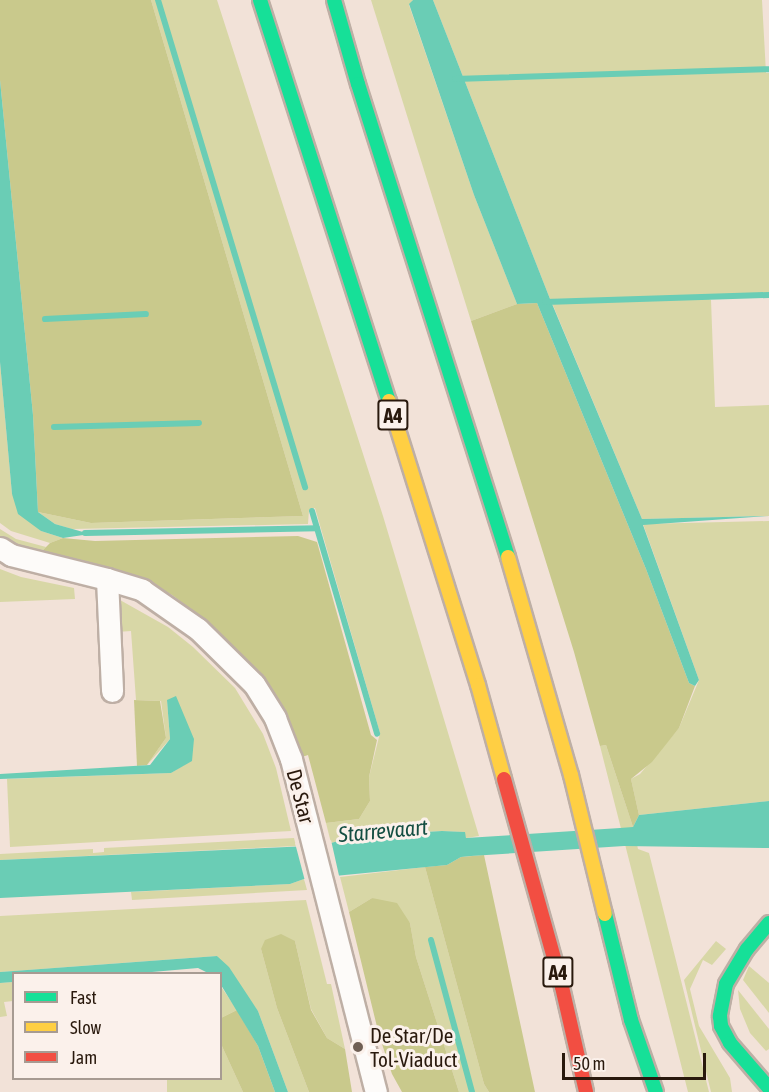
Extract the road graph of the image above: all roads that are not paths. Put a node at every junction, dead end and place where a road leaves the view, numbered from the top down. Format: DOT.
graph roads {
  1 [pos="260,0"];
  2 [pos="334,0"];
  3 [pos="0,548"];
  4 [pos="107,579"];
  5 [pos="112,691"];
  6 [pos="769,923"];
  7 [pos="723,999"];
  8 [pos="734,1014"];
  9 [pos="631,1020"];
  10 [pos="769,1088"];
  11 [pos="376,1092"];
  12 [pos="586,1092"];
  13 [pos="640,1092"];
  14 [pos="656,1092"];
  1 -- 12 [label="main road, A4"];
  2 -- 9 [label="main road"];
  3 -- 4 [label="street, De Star"];
  4 -- 5 [label="street"];
  4 -- 11 [label="street, De Star"];
  6 -- 7 [label="main road"];
  7 -- 8 [label="main road"];
  7 -- 10 [label="main road"];
  9 -- 13 [label="main road"];
  9 -- 14 [label="main road"];
}
